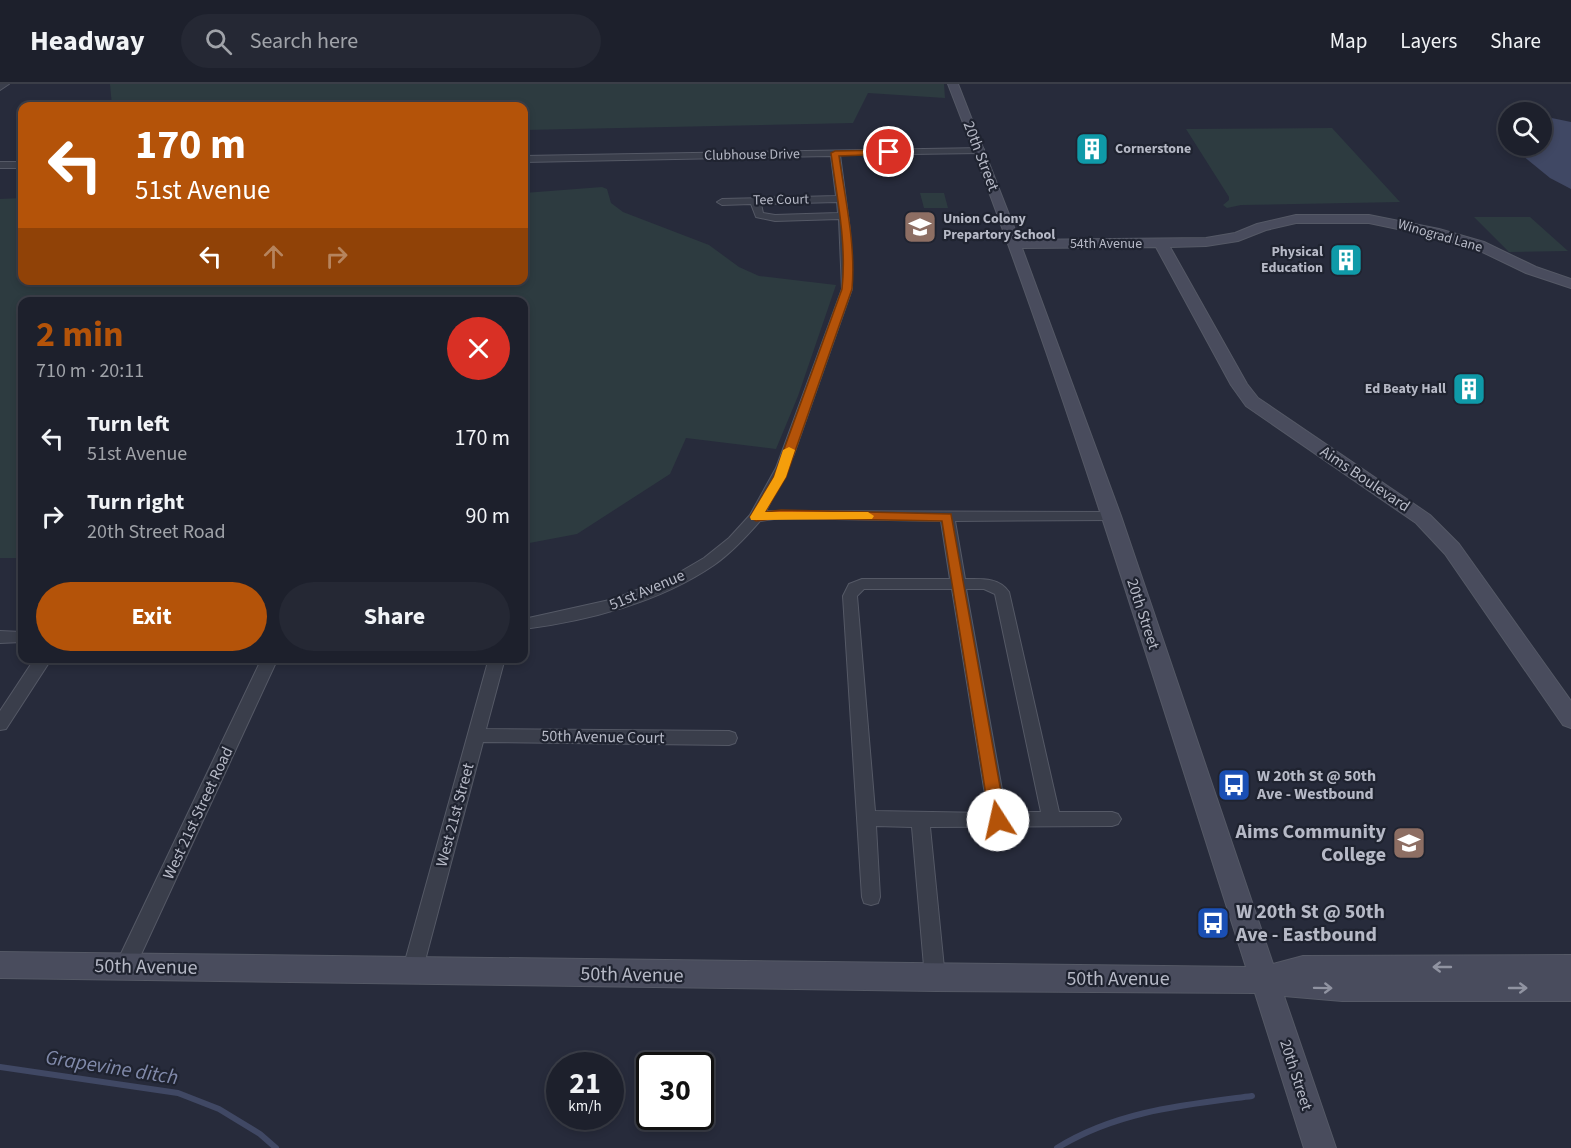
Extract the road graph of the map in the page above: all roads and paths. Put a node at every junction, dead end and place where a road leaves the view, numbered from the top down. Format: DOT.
graph roads {
  1 [pos="5,84"];
  2 [pos="953,84"];
  3 [pos="0,88"];
  4 [pos="980,150"];
  5 [pos="835,153"];
  6 [pos="528,159"];
  7 [pos="0,165"];
  8 [pos="18,165"];
  9 [pos="840,199"];
  10 [pos="755,201"];
  11 [pos="722,202"];
  12 [pos="842,216"];
  13 [pos="1014,244"];
  14 [pos="1162,244"];
  15 [pos="1571,284"];
  16 [pos="1111,516"];
  17 [pos="756,517"];
  18 [pos="947,517"];
  19 [pos="958,584"];
  20 [pos="528,623"];
  21 [pos="0,637"];
  22 [pos="18,637"];
  23 [pos="41,663"];
  24 [pos="268,663"];
  25 [pos="497,663"];
  26 [pos="1571,719"];
  27 [pos="0,724"];
  28 [pos="477,735"];
  29 [pos="729,738"];
  30 [pos="867,818"];
  31 [pos="1112,819"];
  32 [pos="920,820"];
  33 [pos="998,820"];
  34 [pos="1052,820"];
  35 [pos="871,897"];
  36 [pos="0,965"];
  37 [pos="125,967"];
  38 [pos="1571,968"];
  39 [pos="412,972"];
  40 [pos="936,978"];
  41 [pos="1265,980"];
  42 [pos="1571,987"];
  43 [pos="1320,1148"];
  1 -- 3 [label="street"];
  2 -- 4 [label="street, 20th Street"];
  4 -- 5 [label="street, Clubhouse Drive"];
  4 -- 13 [label="street, 20th Street"];
  5 -- 6 [label="street, Clubhouse Drive"];
  5 -- 9 [label="street, 51st Avenue"];
  7 -- 8 [label="street"];
  9 -- 10 [label="street, Tee Court"];
  9 -- 12 [label="street, 51st Avenue"];
  10 -- 11 [label="street, Tee Court"];
  10 -- 12 [label="street"];
  12 -- 17 [label="street, 51st Avenue"];
  13 -- 14 [label="street, 54th Avenue"];
  13 -- 16 [label="street, 20th Street"];
  14 -- 15 [label="street, Winograd Lane"];
  14 -- 26 [label="street, Aims Boulevard"];
  16 -- 18 [label="street"];
  16 -- 41 [label="street, 20th Street"];
  17 -- 18 [label="street"];
  17 -- 20 [label="street, 51st Avenue"];
  18 -- 19 [label="street"];
  19 -- 30 [label="street"];
  19 -- 33 [label="street"];
  19 -- 34 [label="street"];
  21 -- 22 [label="street"];
  23 -- 27 [label="street"];
  24 -- 37 [label="street, West 21st Street Road"];
  25 -- 28 [label="street, West 21st Street"];
  28 -- 29 [label="street, 50th Avenue Court"];
  28 -- 39 [label="street, West 21st Street"];
  30 -- 32 [label="street"];
  30 -- 35 [label="street"];
  31 -- 34 [label="street"];
  32 -- 33 [label="street"];
  32 -- 40 [label="street"];
  33 -- 34 [label="street"];
  36 -- 37 [label="street, 50th Avenue"];
  37 -- 39 [label="street, 50th Avenue"];
  38 -- 41 [label="street, 50th Avenue, one-way"];
  39 -- 40 [label="street, 50th Avenue"];
  40 -- 41 [label="street, 50th Avenue"];
  41 -- 42 [label="street, 50th Avenue, one-way"];
  41 -- 43 [label="street, 20th Street"];
}
